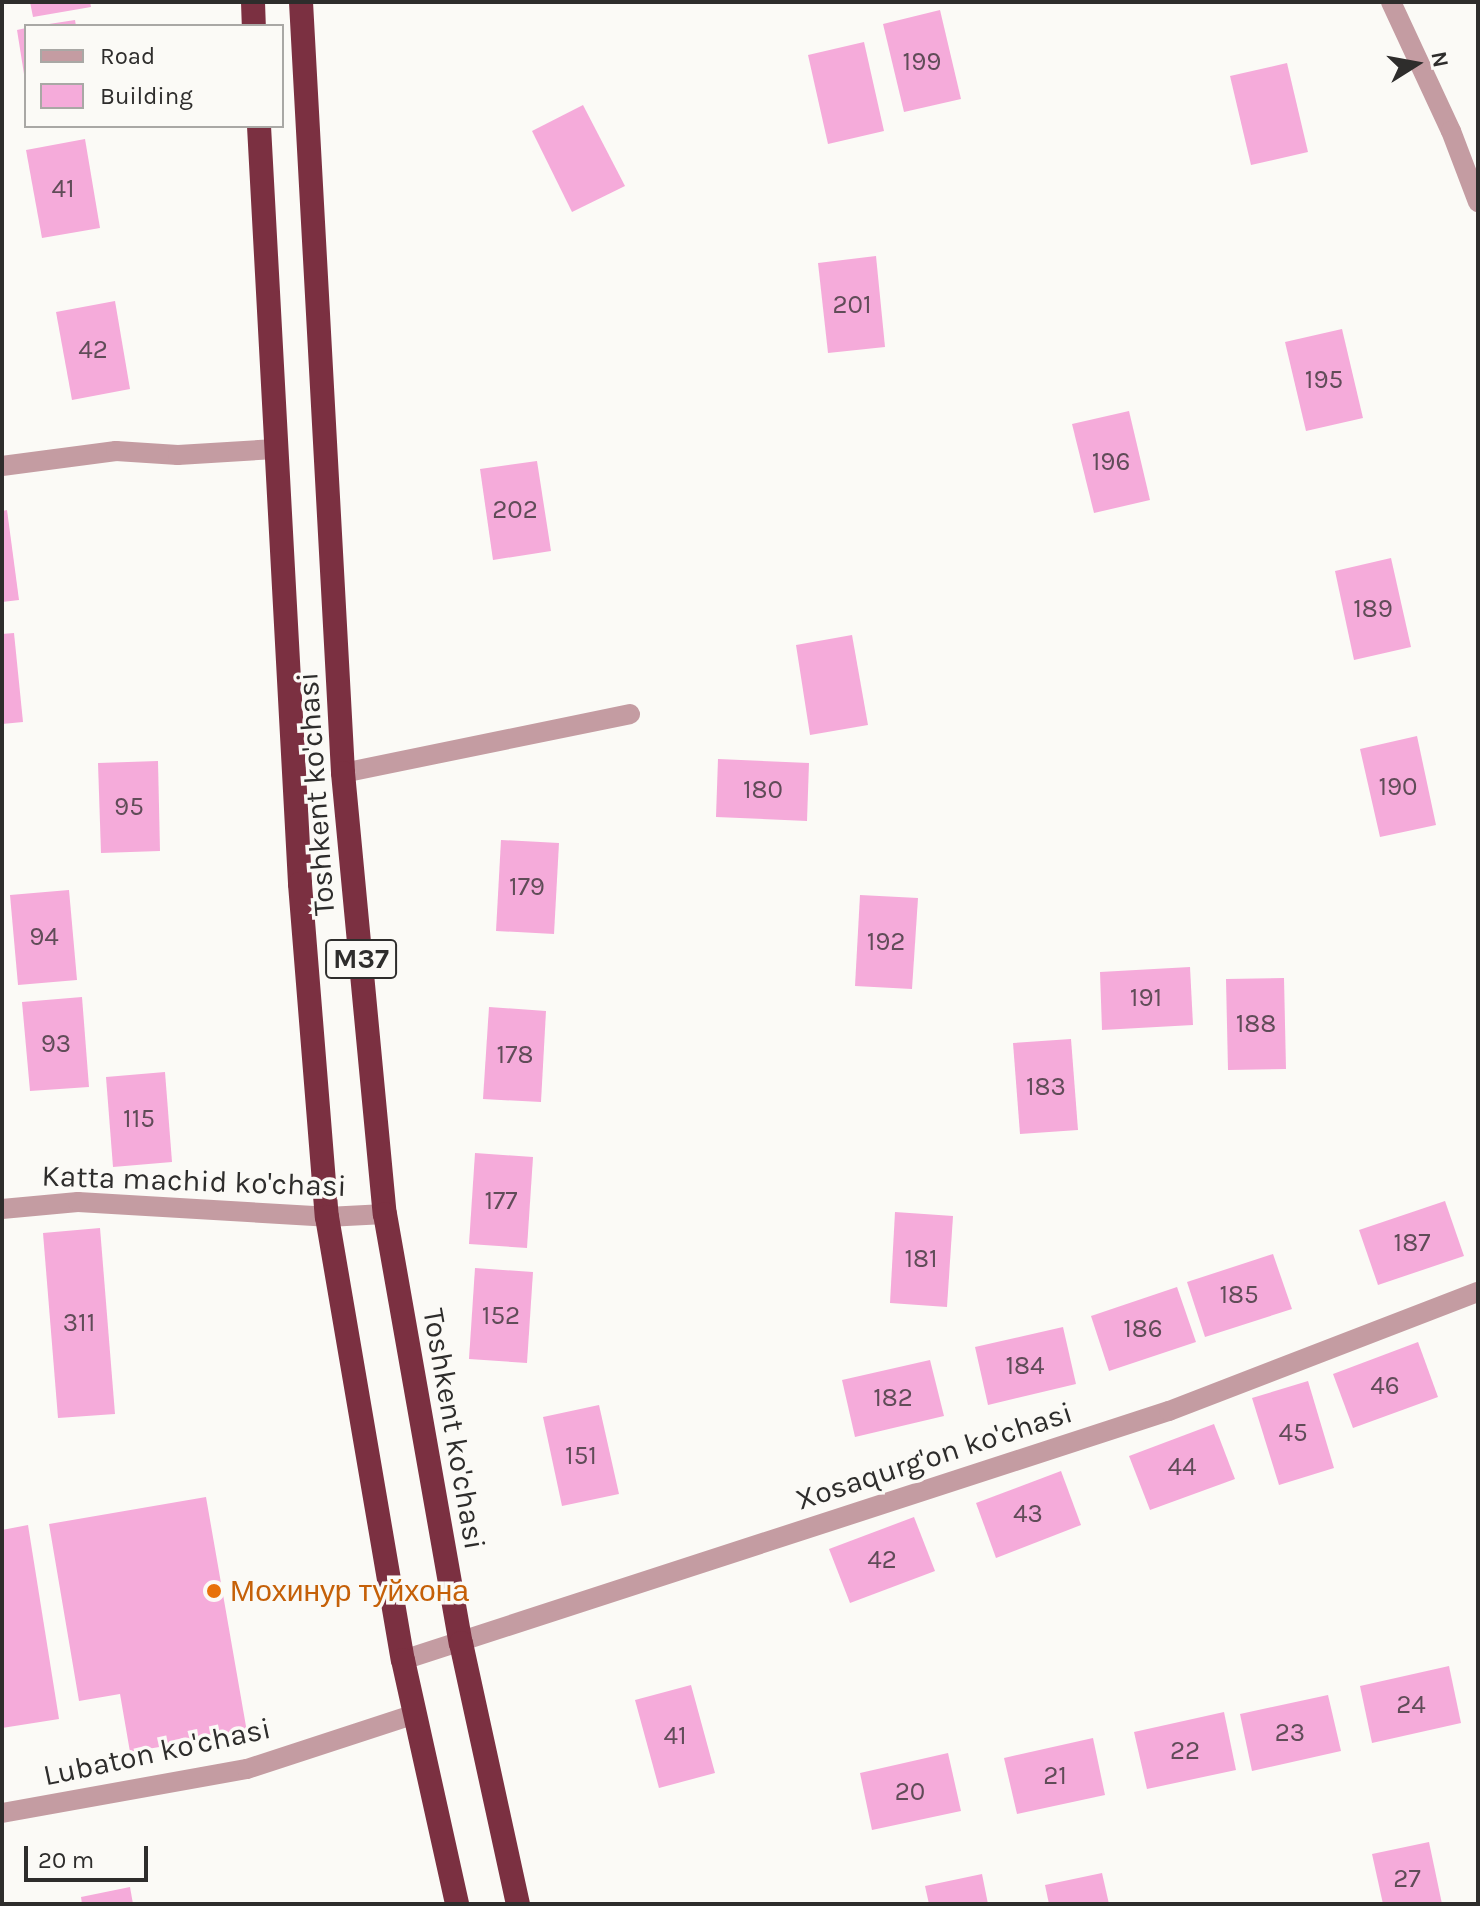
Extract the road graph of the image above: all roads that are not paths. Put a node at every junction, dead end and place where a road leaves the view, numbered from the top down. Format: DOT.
graph roads {
  1 [pos="253,2"];
  2 [pos="301,2"];
  3 [pos="1391,2"];
  4 [pos="254,24"];
  5 [pos="259,128"];
  6 [pos="1478,202"];
  7 [pos="275,449"];
  8 [pos="2,466"];
  9 [pos="630,714"];
  10 [pos="343,773"];
  11 [pos="2,1209"];
  12 [pos="385,1214"];
  13 [pos="327,1217"];
  14 [pos="1478,1292"];
  15 [pos="461,1643"];
  16 [pos="403,1660"];
  17 [pos="415,1714"];
  18 [pos="2,1813"];
  19 [pos="457,1904"];
  20 [pos="518,1904"];
  1 -- 4 [label="highway"];
  2 -- 10 [label="highway, Toshkent ko'chasi / M37"];
  3 -- 6 [label="street"];
  5 -- 7 [label="highway, Toshkent ko'chasi / M37"];
  7 -- 8 [label="street"];
  7 -- 13 [label="highway, Toshkent ko'chasi / M37"];
  9 -- 10 [label="street"];
  10 -- 12 [label="highway, Toshkent ko'chasi / M37"];
  11 -- 13 [label="street, Katta machid ko'chasi"];
  12 -- 13 [label="street, Katta machid ko'chasi"];
  12 -- 15 [label="highway, Toshkent ko'chasi / M37"];
  13 -- 16 [label="highway, Toshkent ko'chasi / M37"];
  14 -- 15 [label="street, Xosaqurg'on ko'chasi"];
  15 -- 16 [label="street, Xosaqurg'on ko'chasi"];
  15 -- 20 [label="highway, Toshkent ko'chasi / M37"];
  16 -- 17 [label="highway, Toshkent ko'chasi / M37"];
  17 -- 18 [label="street, Lubaton ko'chasi"];
  17 -- 19 [label="highway, Toshkent ko'chasi / M37"];
}
